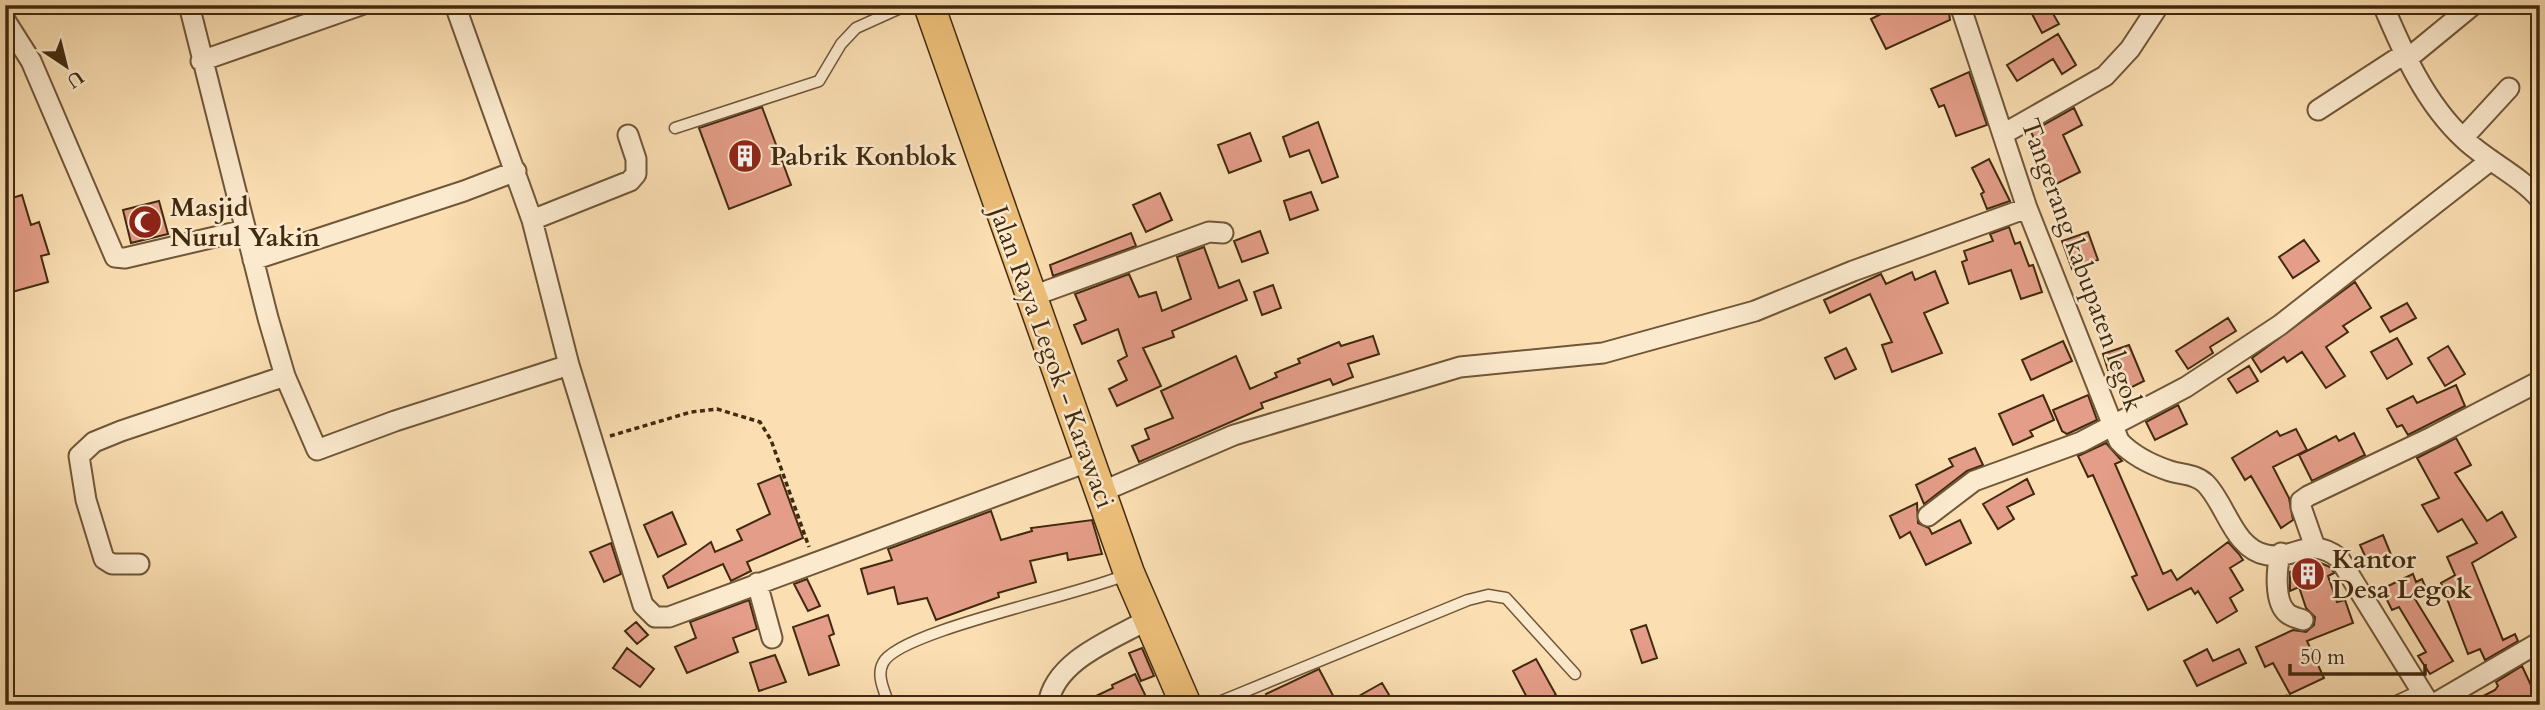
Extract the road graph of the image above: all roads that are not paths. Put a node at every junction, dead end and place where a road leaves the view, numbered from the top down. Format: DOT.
graph roads {
  1 [pos="189,5"];
  2 [pos="361,5"];
  3 [pos="456,5"];
  4 [pos="907,5"];
  5 [pos="929,5"];
  6 [pos="1960,5"];
  7 [pos="2160,5"];
  8 [pos="2383,5"];
  9 [pos="2473,5"];
  10 [pos="5,20"];
  11 [pos="2405,57"];
  12 [pos="201,61"];
  13 [pos="2509,89"];
  14 [pos="2318,110"];
  15 [pos="675,128"];
  16 [pos="2005,133"];
  17 [pos="628,135"];
  18 [pos="2463,138"];
  19 [pos="2491,160"];
  20 [pos="516,171"];
  21 [pos="2540,200"];
  22 [pos="2027,208"];
  23 [pos="532,220"];
  24 [pos="245,230"];
  25 [pos="1223,233"];
  26 [pos="253,260"];
  27 [pos="1030,297"];
  28 [pos="569,365"];
  29 [pos="285,376"];
  30 [pos="2540,381"];
  31 [pos="2113,424"];
  32 [pos="1090,461"];
  33 [pos="1101,492"];
  34 [pos="1928,516"];
  35 [pos="2315,547"];
  36 [pos="2281,553"];
  37 [pos="139,564"];
  38 [pos="1129,573"];
  39 [pos="757,583"];
  40 [pos="1149,619"];
  41 [pos="2303,620"];
  42 [pos="772,638"];
  43 [pos="2540,642"];
  44 [pos="1575,674"];
  45 [pos="2428,700"];
  46 [pos="889,705"];
  47 [pos="1048,705"];
  48 [pos="1186,705"];
  49 [pos="1212,705"];
  50 [pos="2280,705"];
  51 [pos="2288,705"];
  52 [pos="2388,705"];
  1 -- 12 [label="street"];
  2 -- 12 [label="street"];
  3 -- 20 [label="street"];
  4 -- 15 [label="lane"];
  5 -- 27 [label="main road, Jalan Raya Legok - Karawaci"];
  6 -- 16 [label="street, Tangerang kabupaten legok"];
  7 -- 16 [label="street"];
  8 -- 11 [label="street"];
  9 -- 11 [label="street"];
  10 -- 24 [label="street"];
  11 -- 14 [label="street"];
  11 -- 18 [label="street"];
  12 -- 24 [label="street"];
  13 -- 18 [label="street"];
  16 -- 22 [label="street, Tangerang kabupaten legok"];
  17 -- 23 [label="street"];
  18 -- 19 [label="street"];
  19 -- 21 [label="street"];
  19 -- 31 [label="street"];
  20 -- 23 [label="street"];
  20 -- 26 [label="street"];
  22 -- 31 [label="street, Tangerang kabupaten legok"];
  22 -- 33 [label="street"];
  23 -- 28 [label="street"];
  24 -- 26 [label="street"];
  25 -- 27 [label="street"];
  26 -- 29 [label="street"];
  27 -- 32 [label="main road, Jalan Raya Legok - Karawaci"];
  28 -- 29 [label="street"];
  28 -- 39 [label="street"];
  29 -- 37 [label="street"];
  30 -- 35 [label="street"];
  31 -- 34 [label="street"];
  31 -- 36 [label="street, Tangerang kabupaten legok"];
  32 -- 33 [label="main road, Jalan Raya Legok - Karawaci"];
  32 -- 39 [label="street"];
  33 -- 38 [label="main road, Jalan Raya Legok - Karawaci"];
  35 -- 36 [label="street, Tangerang kabupaten legok"];
  35 -- 45 [label="street"];
  36 -- 41 [label="street"];
  38 -- 40 [label="main road, Jalan Raya Legok - Karawaci"];
  38 -- 46 [label="lane"];
  39 -- 42 [label="street"];
  40 -- 47 [label="street"];
  40 -- 48 [label="main road, Jalan Raya Legok - Karawaci"];
  43 -- 45 [label="street"];
  44 -- 49 [label="lane"];
  45 -- 52 [label="lane"];
  50 -- 51 [label="lane"];
}
